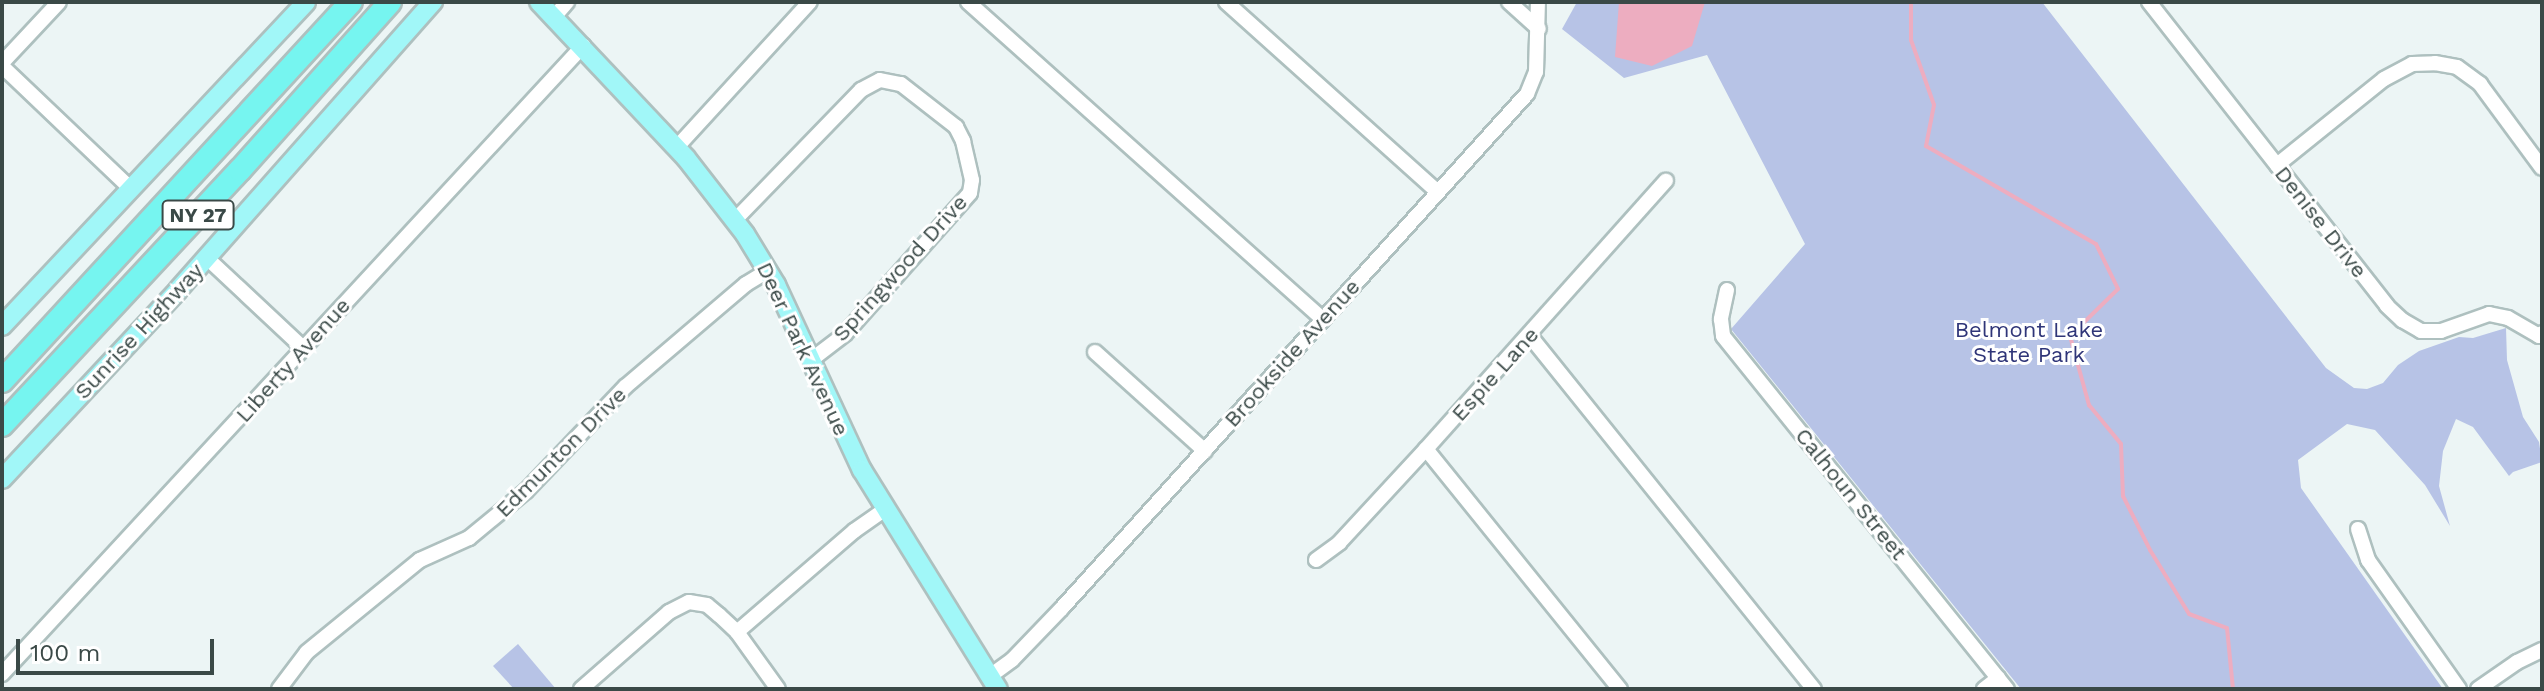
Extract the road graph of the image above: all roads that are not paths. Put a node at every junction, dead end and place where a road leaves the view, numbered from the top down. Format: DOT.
graph roads {
  1 [pos="59,2"];
  2 [pos="306,2"];
  3 [pos="351,2"];
  4 [pos="390,2"];
  5 [pos="433,2"];
  6 [pos="539,2"];
  7 [pos="567,2"];
  8 [pos="810,2"];
  9 [pos="968,2"];
  10 [pos="1226,2"];
  11 [pos="1509,2"];
  12 [pos="1538,2"];
  13 [pos="2149,2"];
  14 [pos="554,17"];
  15 [pos="1539,29"];
  16 [pos="583,46"];
  17 [pos="2,64"];
  18 [pos="676,148"];
  19 [pos="2277,165"];
  20 [pos="2542,168"];
  21 [pos="1666,181"];
  22 [pos="130,188"];
  23 [pos="1437,191"];
  24 [pos="735,220"];
  25 [pos="207,258"];
  26 [pos="768,271"];
  27 [pos="1727,290"];
  28 [pos="1322,319"];
  29 [pos="2,326"];
  30 [pos="2542,333"];
  31 [pos="1530,336"];
  32 [pos="302,347"];
  33 [pos="1095,352"];
  34 [pos="811,360"];
  35 [pos="2,381"];
  36 [pos="2,425"];
  37 [pos="1426,449"];
  38 [pos="1205,451"];
  39 [pos="2,479"];
  40 [pos="886,509"];
  41 [pos="2358,529"];
  42 [pos="1316,560"];
  43 [pos="737,632"];
  44 [pos="2542,650"];
  45 [pos="3,671"];
  46 [pos="994,682"];
  47 [pos="2003,683"];
  48 [pos="279,689"];
  49 [pos="581,689"];
  50 [pos="778,689"];
  51 [pos="1620,689"];
  52 [pos="1814,689"];
  53 [pos="1984,689"];
  54 [pos="2459,689"];
  55 [pos="2478,689"];
  1 -- 17 [label="street"];
  2 -- 22 [label="main road"];
  3 -- 35 [label="highway, NY 27"];
  4 -- 36 [label="highway, Sunrise Highway / NY 27"];
  5 -- 25 [label="main road, Sunrise Highway"];
  6 -- 14 [label="main road, Deer Park Avenue"];
  7 -- 14 [label="street"];
  8 -- 18 [label="street"];
  9 -- 28 [label="street"];
  10 -- 23 [label="street"];
  11 -- 15 [label="street"];
  12 -- 15 [label="street, Brookside Avenue"];
  13 -- 19 [label="street, Denise Drive"];
  14 -- 16 [label="main road, Deer Park Avenue"];
  15 -- 23 [label="street, Brookside Avenue"];
  16 -- 18 [label="main road, Deer Park Avenue"];
  16 -- 32 [label="street, Liberty Avenue"];
  17 -- 22 [label="street"];
  18 -- 24 [label="main road, Deer Park Avenue"];
  19 -- 20 [label="street"];
  19 -- 30 [label="street, Denise Drive"];
  21 -- 31 [label="street, Espie Lane"];
  22 -- 29 [label="main road"];
  23 -- 28 [label="street, Brookside Avenue"];
  24 -- 26 [label="main road, Deer Park Avenue"];
  24 -- 34 [label="street, Springwood Drive"];
  25 -- 32 [label="street"];
  25 -- 39 [label="main road, Sunrise Highway"];
  26 -- 34 [label="main road, Deer Park Avenue"];
  26 -- 48 [label="street, Edmunton Drive"];
  27 -- 47 [label="street, Calhoun Street"];
  28 -- 38 [label="street, Brookside Avenue"];
  31 -- 37 [label="street, Espie Lane"];
  31 -- 52 [label="street"];
  32 -- 45 [label="street, Liberty Avenue"];
  33 -- 38 [label="street"];
  34 -- 40 [label="main road, Deer Park Avenue"];
  37 -- 42 [label="street, Espie Lane"];
  37 -- 51 [label="street"];
  38 -- 46 [label="street, Brookside Avenue"];
  40 -- 43 [label="street"];
  40 -- 46 [label="main road, Deer Park Avenue"];
  41 -- 54 [label="street"];
  43 -- 49 [label="street"];
  43 -- 50 [label="street"];
  44 -- 55 [label="street"];
  47 -- 53 [label="street"];
}
